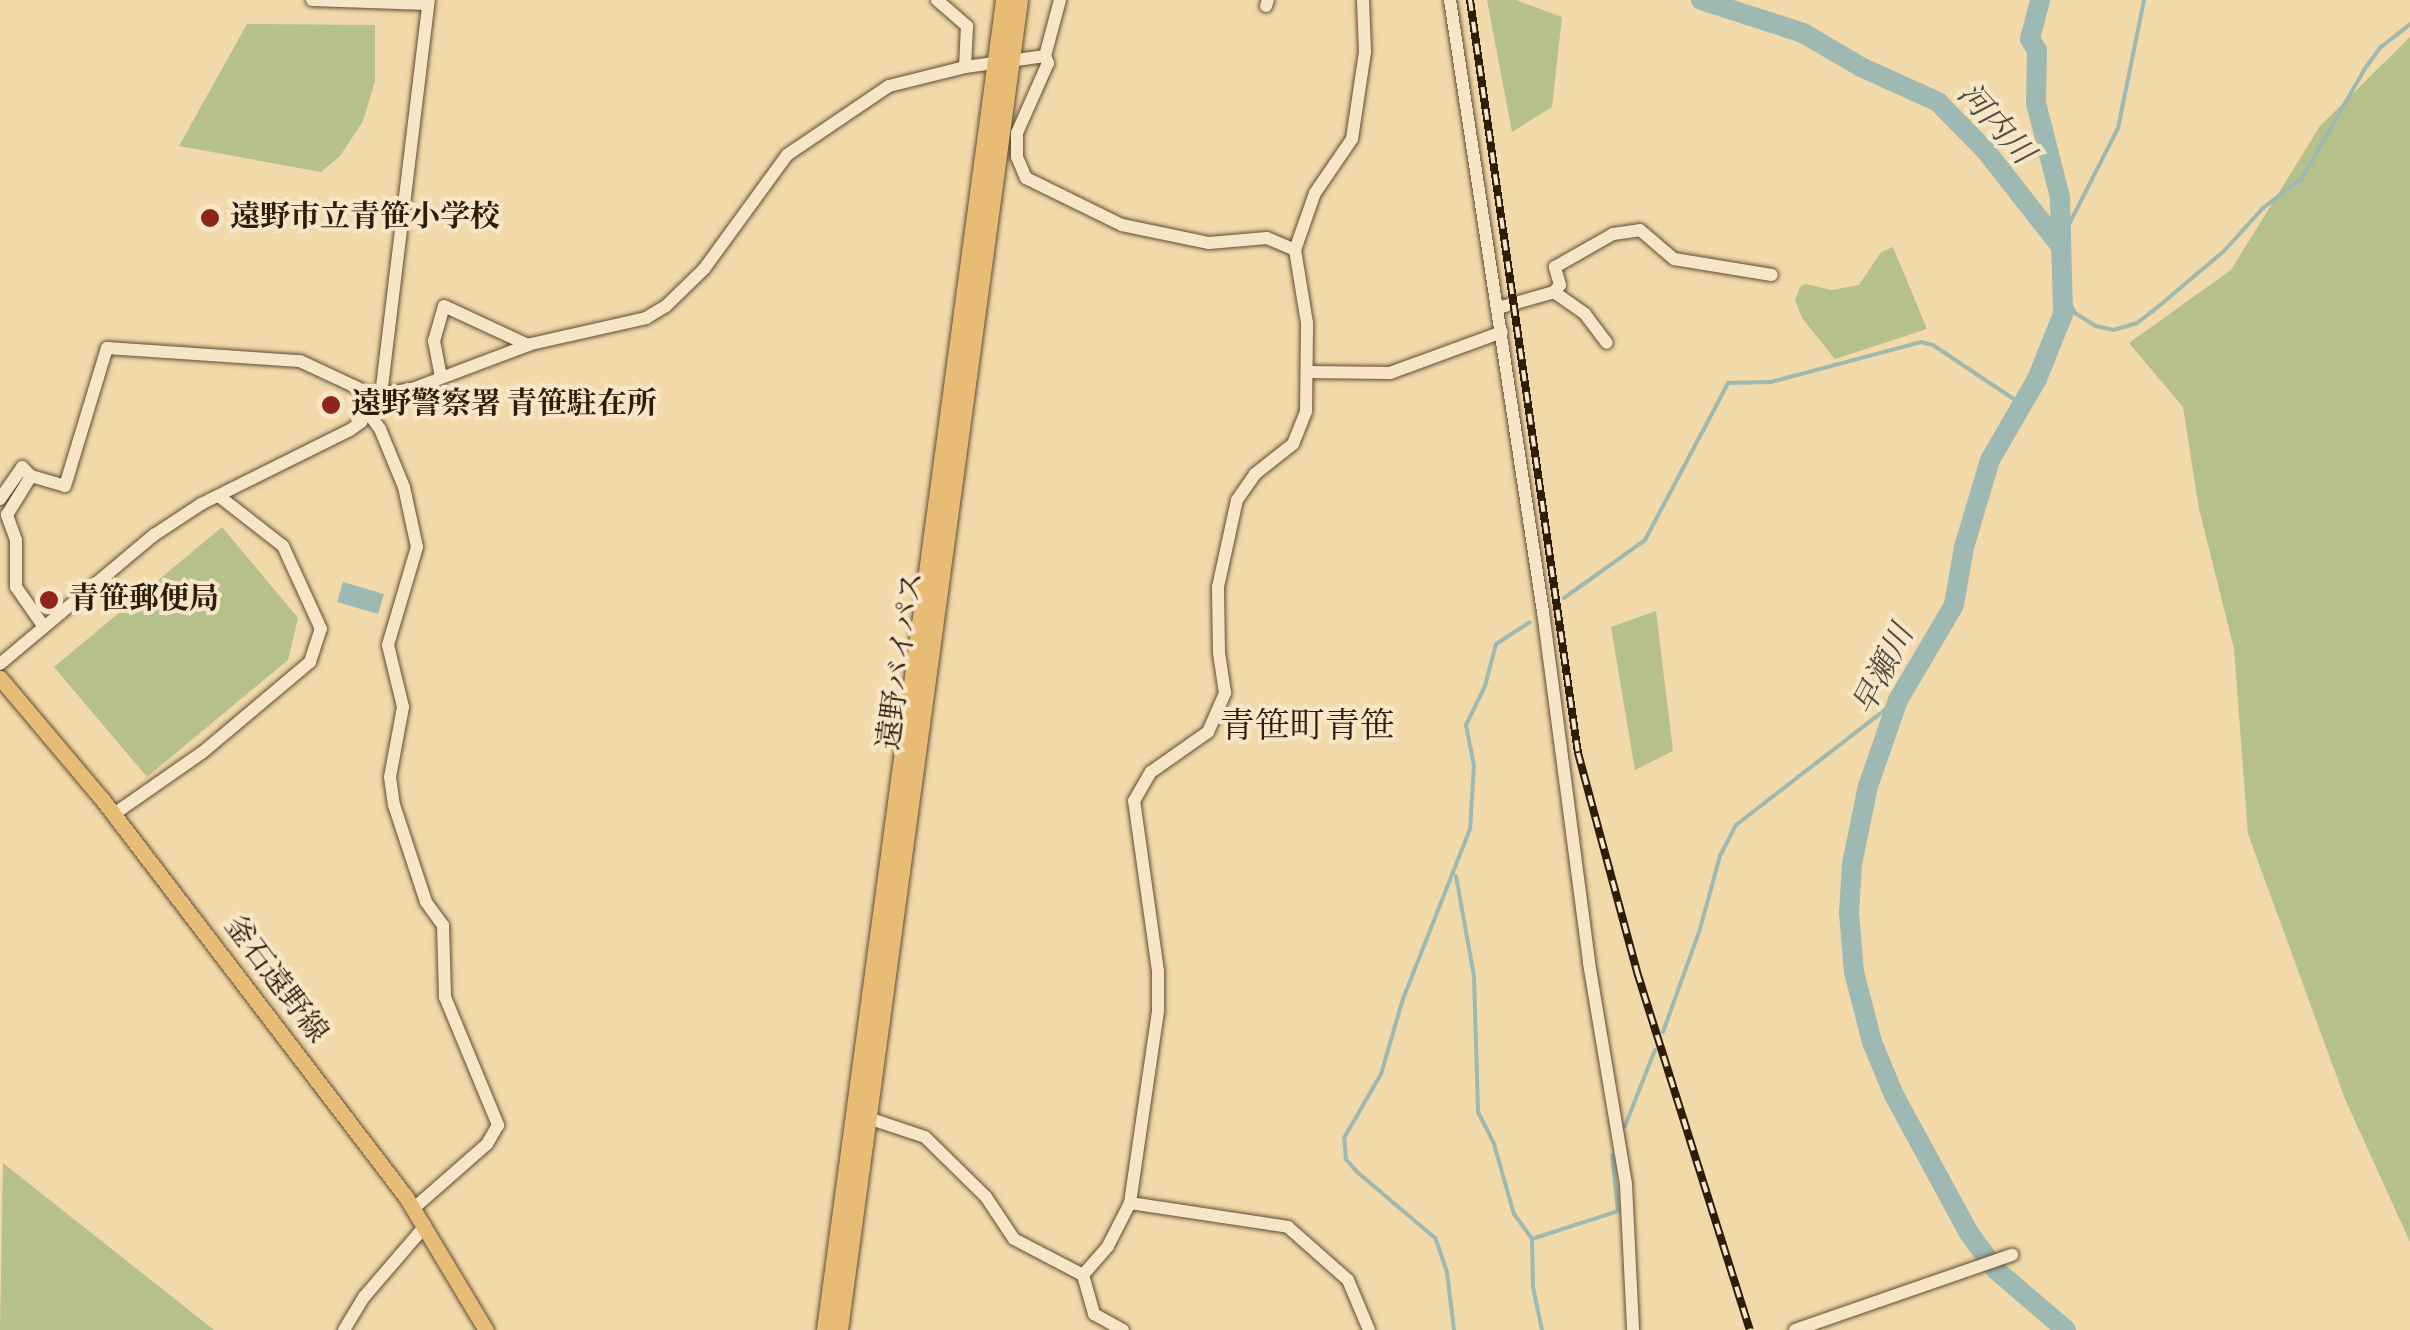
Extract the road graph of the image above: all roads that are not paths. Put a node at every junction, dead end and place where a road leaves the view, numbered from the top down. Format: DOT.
graph roads {
  1 [pos="312,0"];
  2 [pos="937,0"];
  3 [pos="1005,0"];
  4 [pos="1019,0"];
  5 [pos="1060,0"];
  6 [pos="1363,0"];
  7 [pos="1450,0"];
  8 [pos="429,2"];
  9 [pos="1045,56"];
  10 [pos="1003,63"];
  11 [pos="964,67"];
  12 [pos="1295,250"];
  13 [pos="1772,275"];
  14 [pos="1554,292"];
  15 [pos="1498,308"];
  16 [pos="1502,332"];
  17 [pos="1607,344"];
  18 [pos="528,345"];
  19 [pos="1308,372"];
  20 [pos="441,378"];
  21 [pos="378,396"];
  22 [pos="368,412"];
  23 [pos="31,476"];
  24 [pos="220,497"];
  25 [pos="0,499"];
  26 [pos="4,512"];
  27 [pos="44,628"];
  28 [pos="0,664"];
  29 [pos="0,678"];
  30 [pos="114,814"];
  31 [pos="862,1116"];
  32 [pos="1130,1203"];
  33 [pos="414,1208"];
  34 [pos="425,1226"];
  35 [pos="2012,1256"];
  36 [pos="1083,1276"];
  37 [pos="344,1330"];
  38 [pos="486,1330"];
  39 [pos="826,1330"];
  40 [pos="840,1330"];
  41 [pos="1122,1330"];
  42 [pos="1369,1330"];
  43 [pos="1633,1330"];
  44 [pos="1795,1330"];
  1 -- 8 [label="street"];
  2 -- 11 [label="street"];
  3 -- 10 [label="highway, 遠野バイパス"];
  4 -- 10 [label="highway, 遠野バイパス"];
  5 -- 9 [label="street"];
  6 -- 12 [label="street"];
  7 -- 15 [label="street"];
  8 -- 21 [label="street"];
  9 -- 10 [label="street"];
  9 -- 12 [label="street"];
  10 -- 11 [label="street"];
  10 -- 31 [label="highway, 遠野バイパス"];
  11 -- 18 [label="street"];
  12 -- 19 [label="street"];
  13 -- 14 [label="street"];
  14 -- 15 [label="street"];
  14 -- 17 [label="street"];
  15 -- 16 [label="street"];
  16 -- 19 [label="street"];
  16 -- 43 [label="street"];
  18 -- 20 [label="street"];
  18 -- 20 [label="street"];
  19 -- 32 [label="street"];
  20 -- 21 [label="street"];
  21 -- 22 [label="street"];
  21 -- 23 [label="street"];
  22 -- 24 [label="street"];
  22 -- 33 [label="street"];
  23 -- 25 [label="street"];
  23 -- 26 [label="street"];
  24 -- 27 [label="street"];
  24 -- 30 [label="street"];
  26 -- 27 [label="street"];
  27 -- 28 [label="street"];
  29 -- 30 [label="main road, 釜石遠野線"];
  30 -- 33 [label="main road, 釜石遠野線"];
  31 -- 36 [label="street"];
  31 -- 39 [label="highway, 遠野バイパス"];
  31 -- 40 [label="highway, 遠野バイパス"];
  32 -- 36 [label="street"];
  32 -- 42 [label="street"];
  33 -- 34 [label="main road, 釜石遠野線"];
  34 -- 37 [label="street"];
  34 -- 38 [label="main road, 釜石遠野線"];
  35 -- 44 [label="street"];
  36 -- 41 [label="street"];
}
